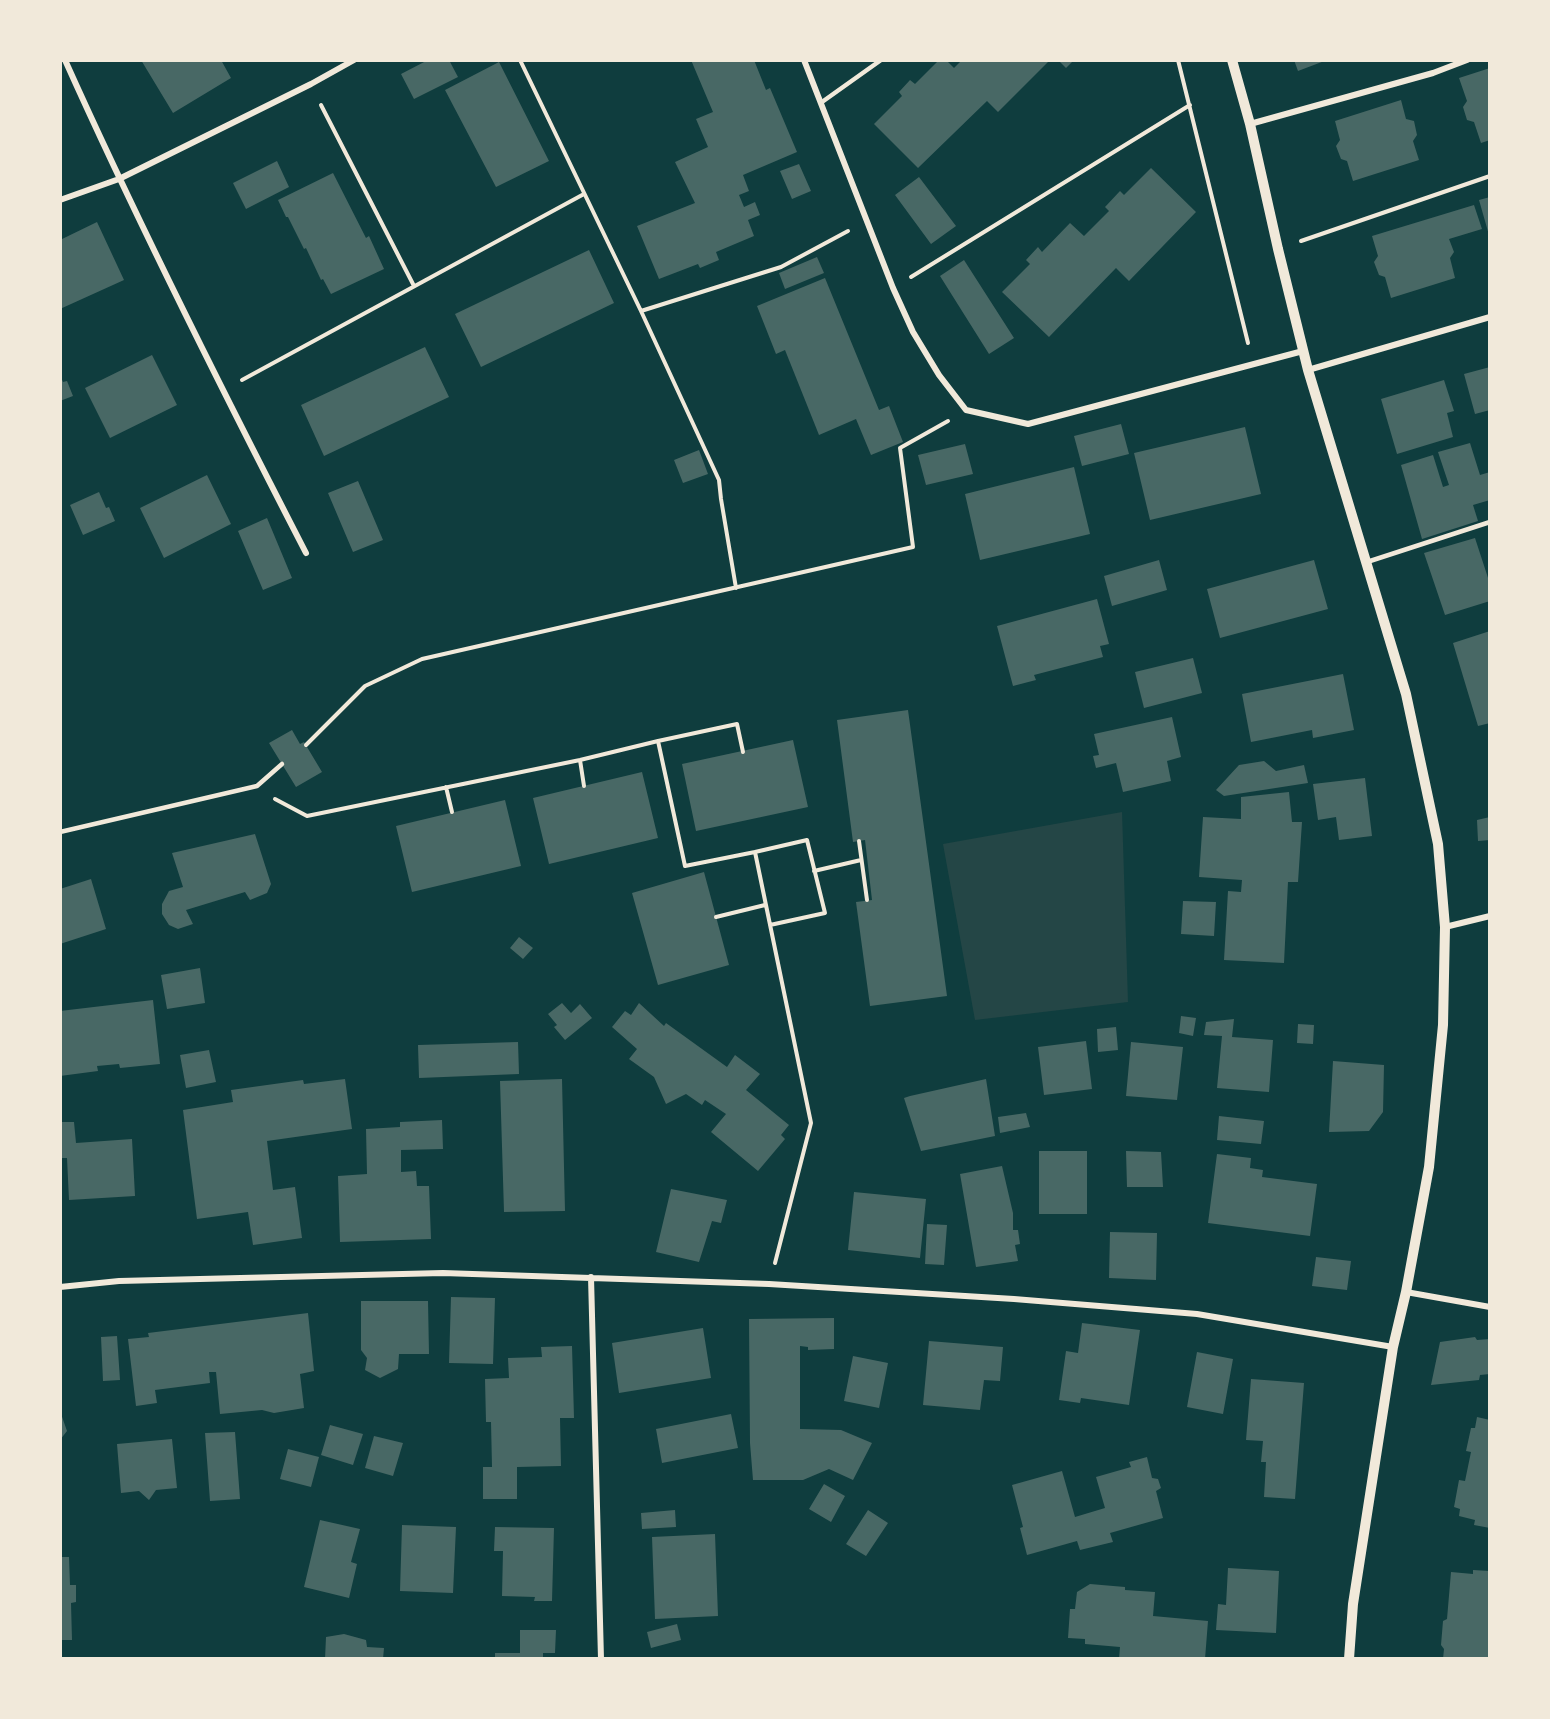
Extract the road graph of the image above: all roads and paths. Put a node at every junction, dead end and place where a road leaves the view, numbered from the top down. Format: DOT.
graph roads {
  1 [pos="65,60"];
  2 [pos="354,60"];
  3 [pos="520,60"];
  4 [pos="804,60"];
  5 [pos="881,60"];
  6 [pos="1178,60"];
  7 [pos="1232,60"];
  8 [pos="1467,60"];
  9 [pos="311,84"];
  10 [pos="822,102"];
  11 [pos="1190,105"];
  12 [pos="1250,124"];
  13 [pos="1490,176"];
  14 [pos="119,179"];
  15 [pos="584,194"];
  16 [pos="60,200"];
  17 [pos="867,221"];
  18 [pos="1278,249"];
  19 [pos="414,286"];
  20 [pos="893,288"];
  21 [pos="641,311"];
  22 [pos="1490,317"];
  23 [pos="1303,351"];
  24 [pos="1253,364"];
  25 [pos="1308,370"];
  26 [pos="222,391"];
  27 [pos="966,410"];
  28 [pos="1490,522"];
  29 [pos="306,553"];
  30 [pos="1367,562"];
  31 [pos="736,588"];
  32 [pos="657,741"];
  33 [pos="306,745"];
  34 [pos="743,752"];
  35 [pos="580,760"];
  36 [pos="282,764"];
  37 [pos="257,786"];
  38 [pos="584,786"];
  39 [pos="446,787"];
  40 [pos="452,812"];
  41 [pos="60,832"];
  42 [pos="859,841"];
  43 [pos="755,852"];
  44 [pos="861,860"];
  45 [pos="814,871"];
  46 [pos="867,900"];
  47 [pos="765,905"];
  48 [pos="1490,916"];
  49 [pos="716,917"];
  50 [pos="770,925"];
  51 [pos="1445,927"];
  52 [pos="591,1277"];
  53 [pos="769,1284"];
  54 [pos="60,1287"];
  55 [pos="1406,1292"];
  56 [pos="1490,1307"];
  57 [pos="1393,1347"];
  58 [pos="601,1659"];
  59 [pos="1349,1659"];
  1 -- 14 [label="street"];
  2 -- 9 [label="street"];
  3 -- 15 [label="path"];
  4 -- 10 [label="street"];
  5 -- 10 [label="lane"];
  6 -- 11 [label="path"];
  7 -- 12 [label="street"];
  8 -- 12 [label="street"];
  9 -- 14 [label="street"];
  9 -- 19 [label="path"];
  10 -- 17 [label="street"];
  11 -- 20 [label="path"];
  11 -- 24 [label="path"];
  12 -- 18 [label="street"];
  13 -- 18 [label="path"];
  14 -- 16 [label="street"];
  14 -- 26 [label="street"];
  15 -- 19 [label="path"];
  15 -- 21 [label="path"];
  17 -- 20 [label="street"];
  17 -- 21 [label="path"];
  18 -- 23 [label="street"];
  19 -- 26 [label="path"];
  20 -- 27 [label="street"];
  21 -- 31 [label="path"];
  22 -- 25 [label="street"];
  23 -- 24 [label="street"];
  23 -- 25 [label="street"];
  24 -- 27 [label="street"];
  25 -- 30 [label="street"];
  26 -- 29 [label="street"];
  27 -- 31 [label="path"];
  28 -- 30 [label="lane"];
  30 -- 51 [label="street"];
  31 -- 33 [label="path"];
  32 -- 34 [label="path"];
  32 -- 35 [label="path"];
  32 -- 43 [label="path"];
  35 -- 38 [label="path"];
  35 -- 39 [label="path"];
  36 -- 37 [label="lane"];
  37 -- 39 [label="path"];
  37 -- 41 [label="lane"];
  39 -- 40 [label="path"];
  42 -- 44 [label="path"];
  43 -- 45 [label="path"];
  43 -- 47 [label="path"];
  44 -- 45 [label="path"];
  44 -- 46 [label="path"];
  45 -- 50 [label="path"];
  47 -- 49 [label="path"];
  47 -- 50 [label="path"];
  48 -- 51 [label="street"];
  50 -- 53 [label="path"];
  51 -- 55 [label="street"];
  52 -- 53 [label="street"];
  52 -- 54 [label="street"];
  52 -- 58 [label="street"];
  53 -- 57 [label="street"];
  55 -- 56 [label="street"];
  55 -- 57 [label="street"];
  57 -- 59 [label="street"];
}
